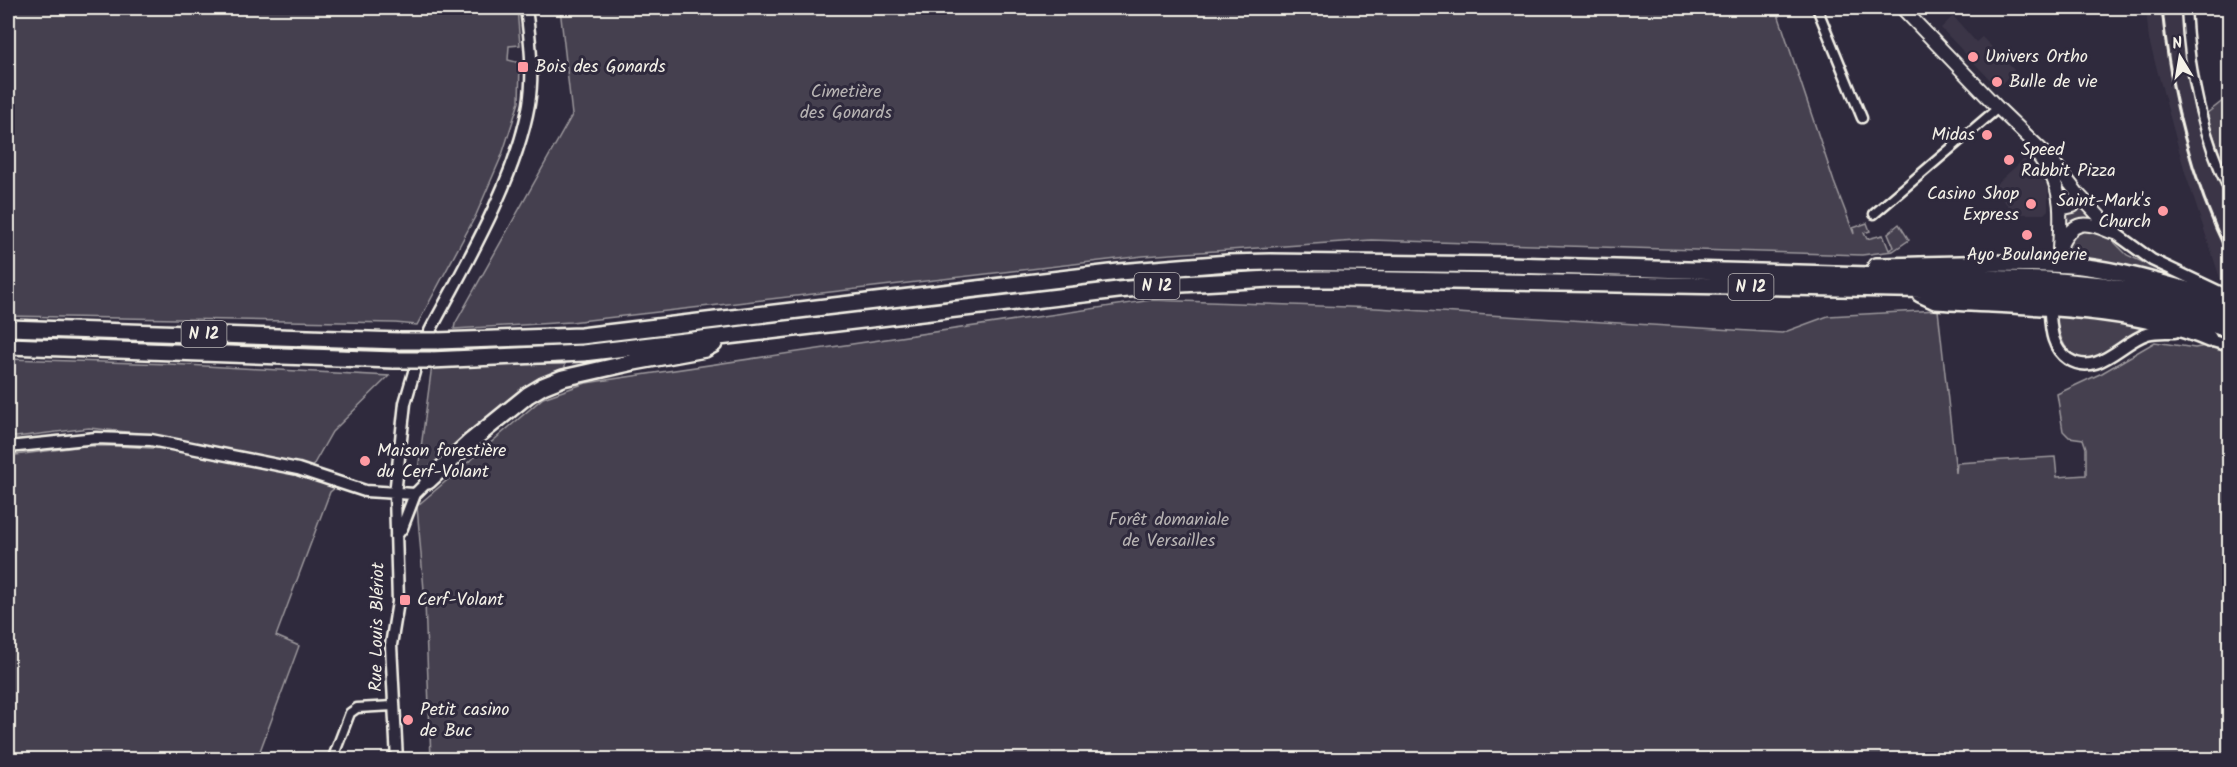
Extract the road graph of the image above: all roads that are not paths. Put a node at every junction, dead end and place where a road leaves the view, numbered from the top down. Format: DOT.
graph roads {
  1 [pos="526,8"];
  2 [pos="1817,8"];
  3 [pos="1902,8"];
  4 [pos="2186,8"];
  5 [pos="1998,108"];
  6 [pos="1862,118"];
  7 [pos="2019,129"];
  8 [pos="2229,192"];
  9 [pos="2078,194"];
  10 [pos="2060,209"];
  11 [pos="1874,214"];
  12 [pos="2115,233"];
  13 [pos="1796,273"];
  14 [pos="1912,290"];
  15 [pos="2229,299"];
  16 [pos="2050,314"];
  17 [pos="2229,314"];
  18 [pos="8,328"];
  19 [pos="2229,330"];
  20 [pos="434,336"];
  21 [pos="728,337"];
  22 [pos="2209,339"];
  23 [pos="8,346"];
  24 [pos="2229,346"];
  25 [pos="414,372"];
  26 [pos="8,447"];
  27 [pos="428,482"];
  28 [pos="395,494"];
  29 [pos="415,494"];
  30 [pos="396,537"];
  31 [pos="393,706"];
  32 [pos="332,759"];
  33 [pos="397,759"];
  1 -- 20 [label="main road"];
  2 -- 6 [label="street"];
  3 -- 5 [label="main road"];
  4 -- 8 [label="street"];
  5 -- 7 [label="main road"];
  5 -- 11 [label="street"];
  7 -- 9 [label="main road"];
  7 -- 10 [label="main road"];
  9 -- 10 [label="main road"];
  9 -- 12 [label="main road"];
  10 -- 12 [label="main road"];
  12 -- 15 [label="main road"];
  13 -- 15 [label="highway"];
  13 -- 17 [label="highway, N 12"];
  13 -- 20 [label="highway, N 12"];
  14 -- 19 [label="highway, N 12"];
  14 -- 21 [label="highway, N 12"];
  14 -- 22 [label="highway"];
  16 -- 22 [label="main road"];
  18 -- 20 [label="highway, N 12, bridge"];
  21 -- 23 [label="highway, N 12, bridge"];
  21 -- 27 [label="highway"];
  22 -- 24 [label="main road"];
  25 -- 28 [label="main road, Rue Louis Blériot"];
  26 -- 28 [label="main road"];
  27 -- 29 [label="main road"];
  28 -- 29 [label="main road"];
  28 -- 30 [label="main road, Rue Louis Blériot"];
  29 -- 30 [label="main road"];
  30 -- 31 [label="main road, Rue Louis Blériot"];
  31 -- 32 [label="street"];
  31 -- 33 [label="main road, Rue Louis Blériot"];
}
